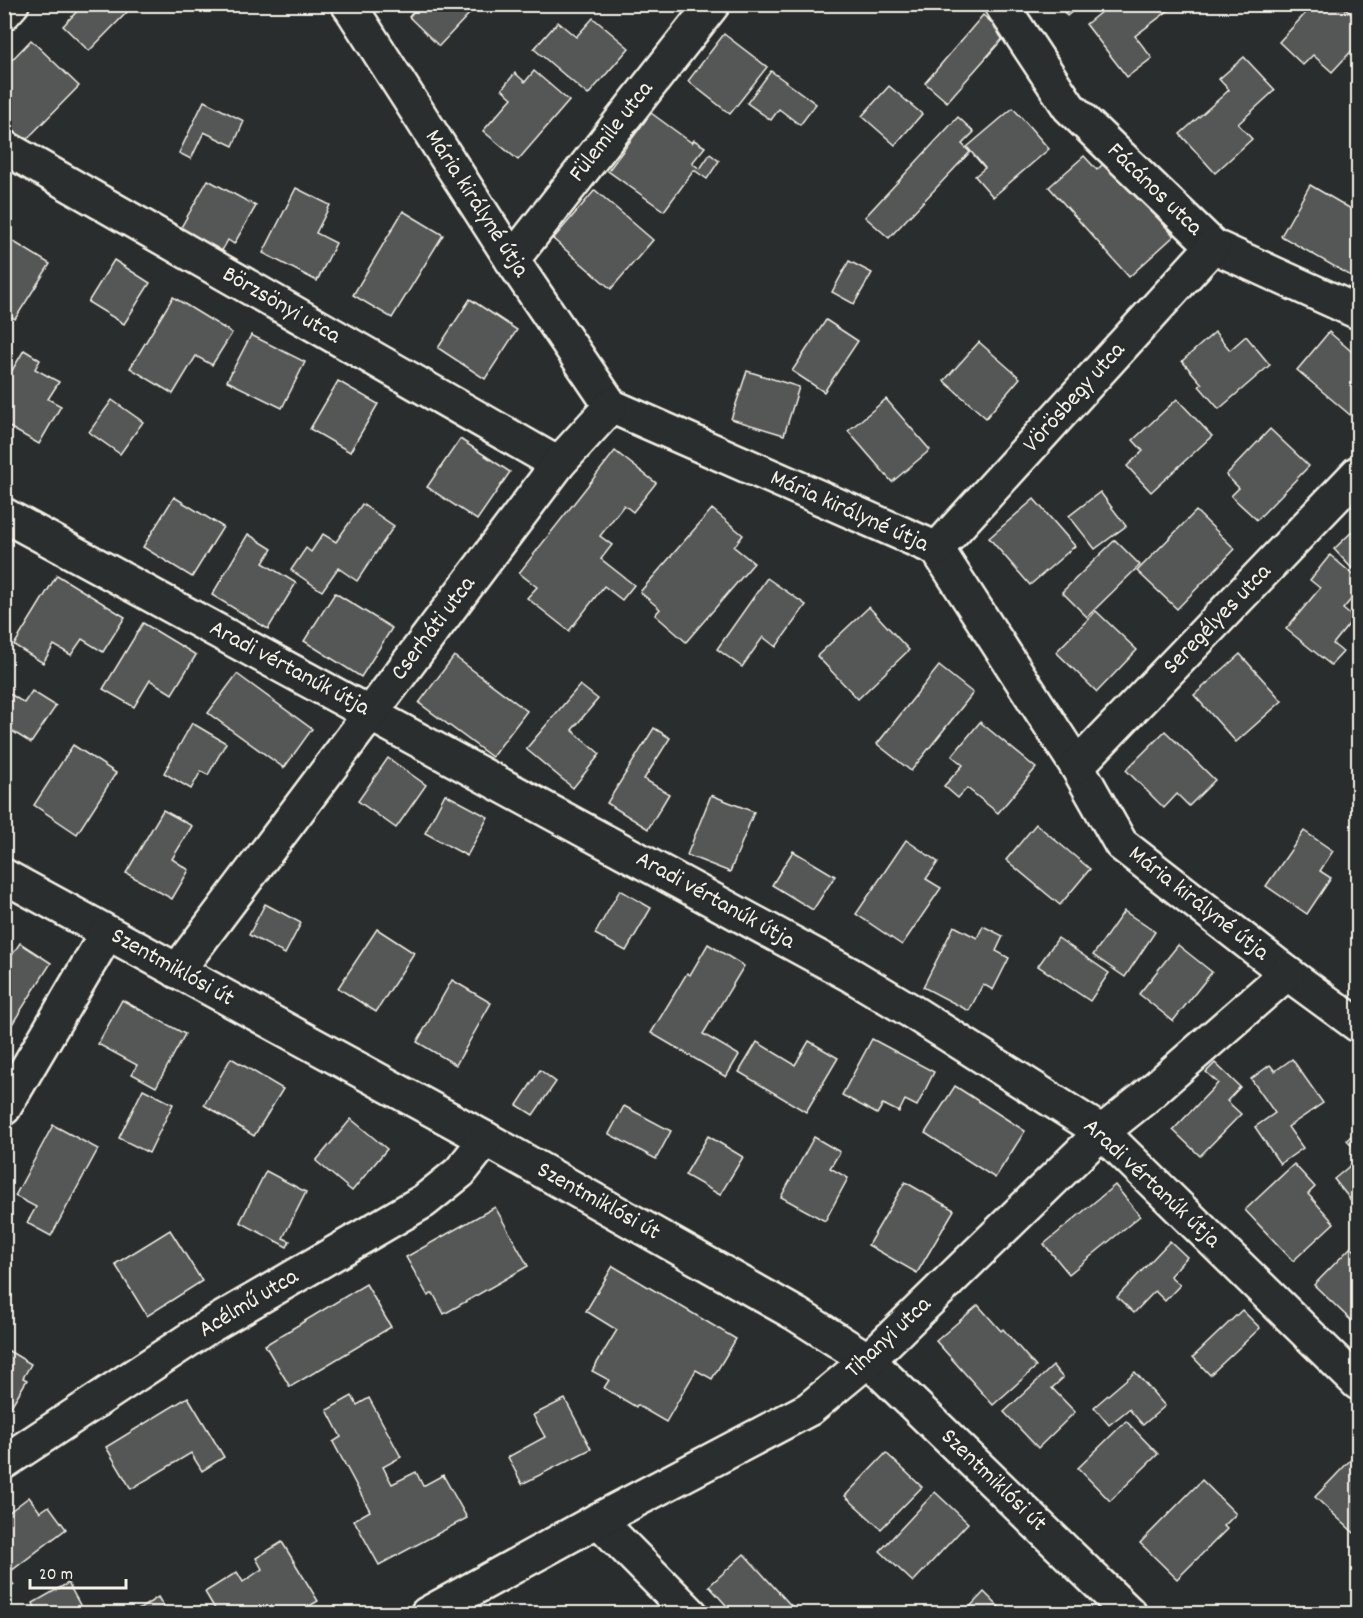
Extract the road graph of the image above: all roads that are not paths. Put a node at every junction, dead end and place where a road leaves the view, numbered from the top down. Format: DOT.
graph roads {
  1 [pos="12,4"];
  2 [pos="713,4"];
  3 [pos="1001,4"];
  4 [pos="353,7"];
  5 [pos="4,14"];
  6 [pos="4,147"];
  7 [pos="1213,246"];
  8 [pos="512,260"];
  9 [pos="1359,312"];
  10 [pos="611,406"];
  11 [pos="558,464"];
  12 [pos="1359,473"];
  13 [pos="4,515"];
  14 [pos="937,549"];
  15 [pos="370,713"];
  16 [pos="1077,766"];
  17 [pos="4,876"];
  18 [pos="107,933"];
  19 [pos="177,971"];
  20 [pos="1287,973"];
  21 [pos="1359,1025"];
  22 [pos="4,1108"];
  23 [pos="1102,1132"];
  24 [pos="486,1139"];
  25 [pos="868,1360"];
  26 [pos="1359,1383"];
  27 [pos="4,1462"];
  28 [pos="598,1520"];
  29 [pos="427,1614"];
  30 [pos="691,1614"];
  31 [pos="1130,1614"];
  1 -- 5 [label="street"];
  2 -- 8 [label="street, Fülemile utca"];
  3 -- 7 [label="street, Fácános utca"];
  4 -- 8 [label="street, Mária királyné útja"];
  6 -- 11 [label="street, Börzsönyi utca"];
  7 -- 9 [label="street, Fácános utca"];
  7 -- 14 [label="street, Vörösbegy utca"];
  8 -- 10 [label="street, Mária királyné útja"];
  10 -- 11 [label="street, Cserháti utca"];
  10 -- 14 [label="street, Mária királyné útja"];
  11 -- 15 [label="street, Cserháti utca"];
  12 -- 16 [label="street, Seregélyes utca"];
  13 -- 15 [label="street, Aradi vértanúk útja"];
  14 -- 16 [label="street, Mária királyné útja"];
  15 -- 19 [label="street, Cserháti utca"];
  15 -- 23 [label="street, Aradi vértanúk útja"];
  16 -- 20 [label="street, Mária királyné útja"];
  17 -- 18 [label="street, Szentmiklósi út"];
  18 -- 19 [label="street, Szentmiklósi út"];
  18 -- 22 [label="street"];
  19 -- 24 [label="street, Szentmiklósi út"];
  20 -- 21 [label="street, Mária királyné útja"];
  20 -- 23 [label="street, Tihanyi utca"];
  23 -- 25 [label="street, Tihanyi utca"];
  23 -- 26 [label="street, Aradi vértanúk útja"];
  24 -- 25 [label="street, Szentmiklósi út"];
  24 -- 27 [label="street, Acélmű utca"];
  25 -- 28 [label="street, Tihanyi utca"];
  25 -- 31 [label="street, Szentmiklósi út"];
  28 -- 29 [label="street, Tihanyi utca"];
  28 -- 30 [label="street"];
}
